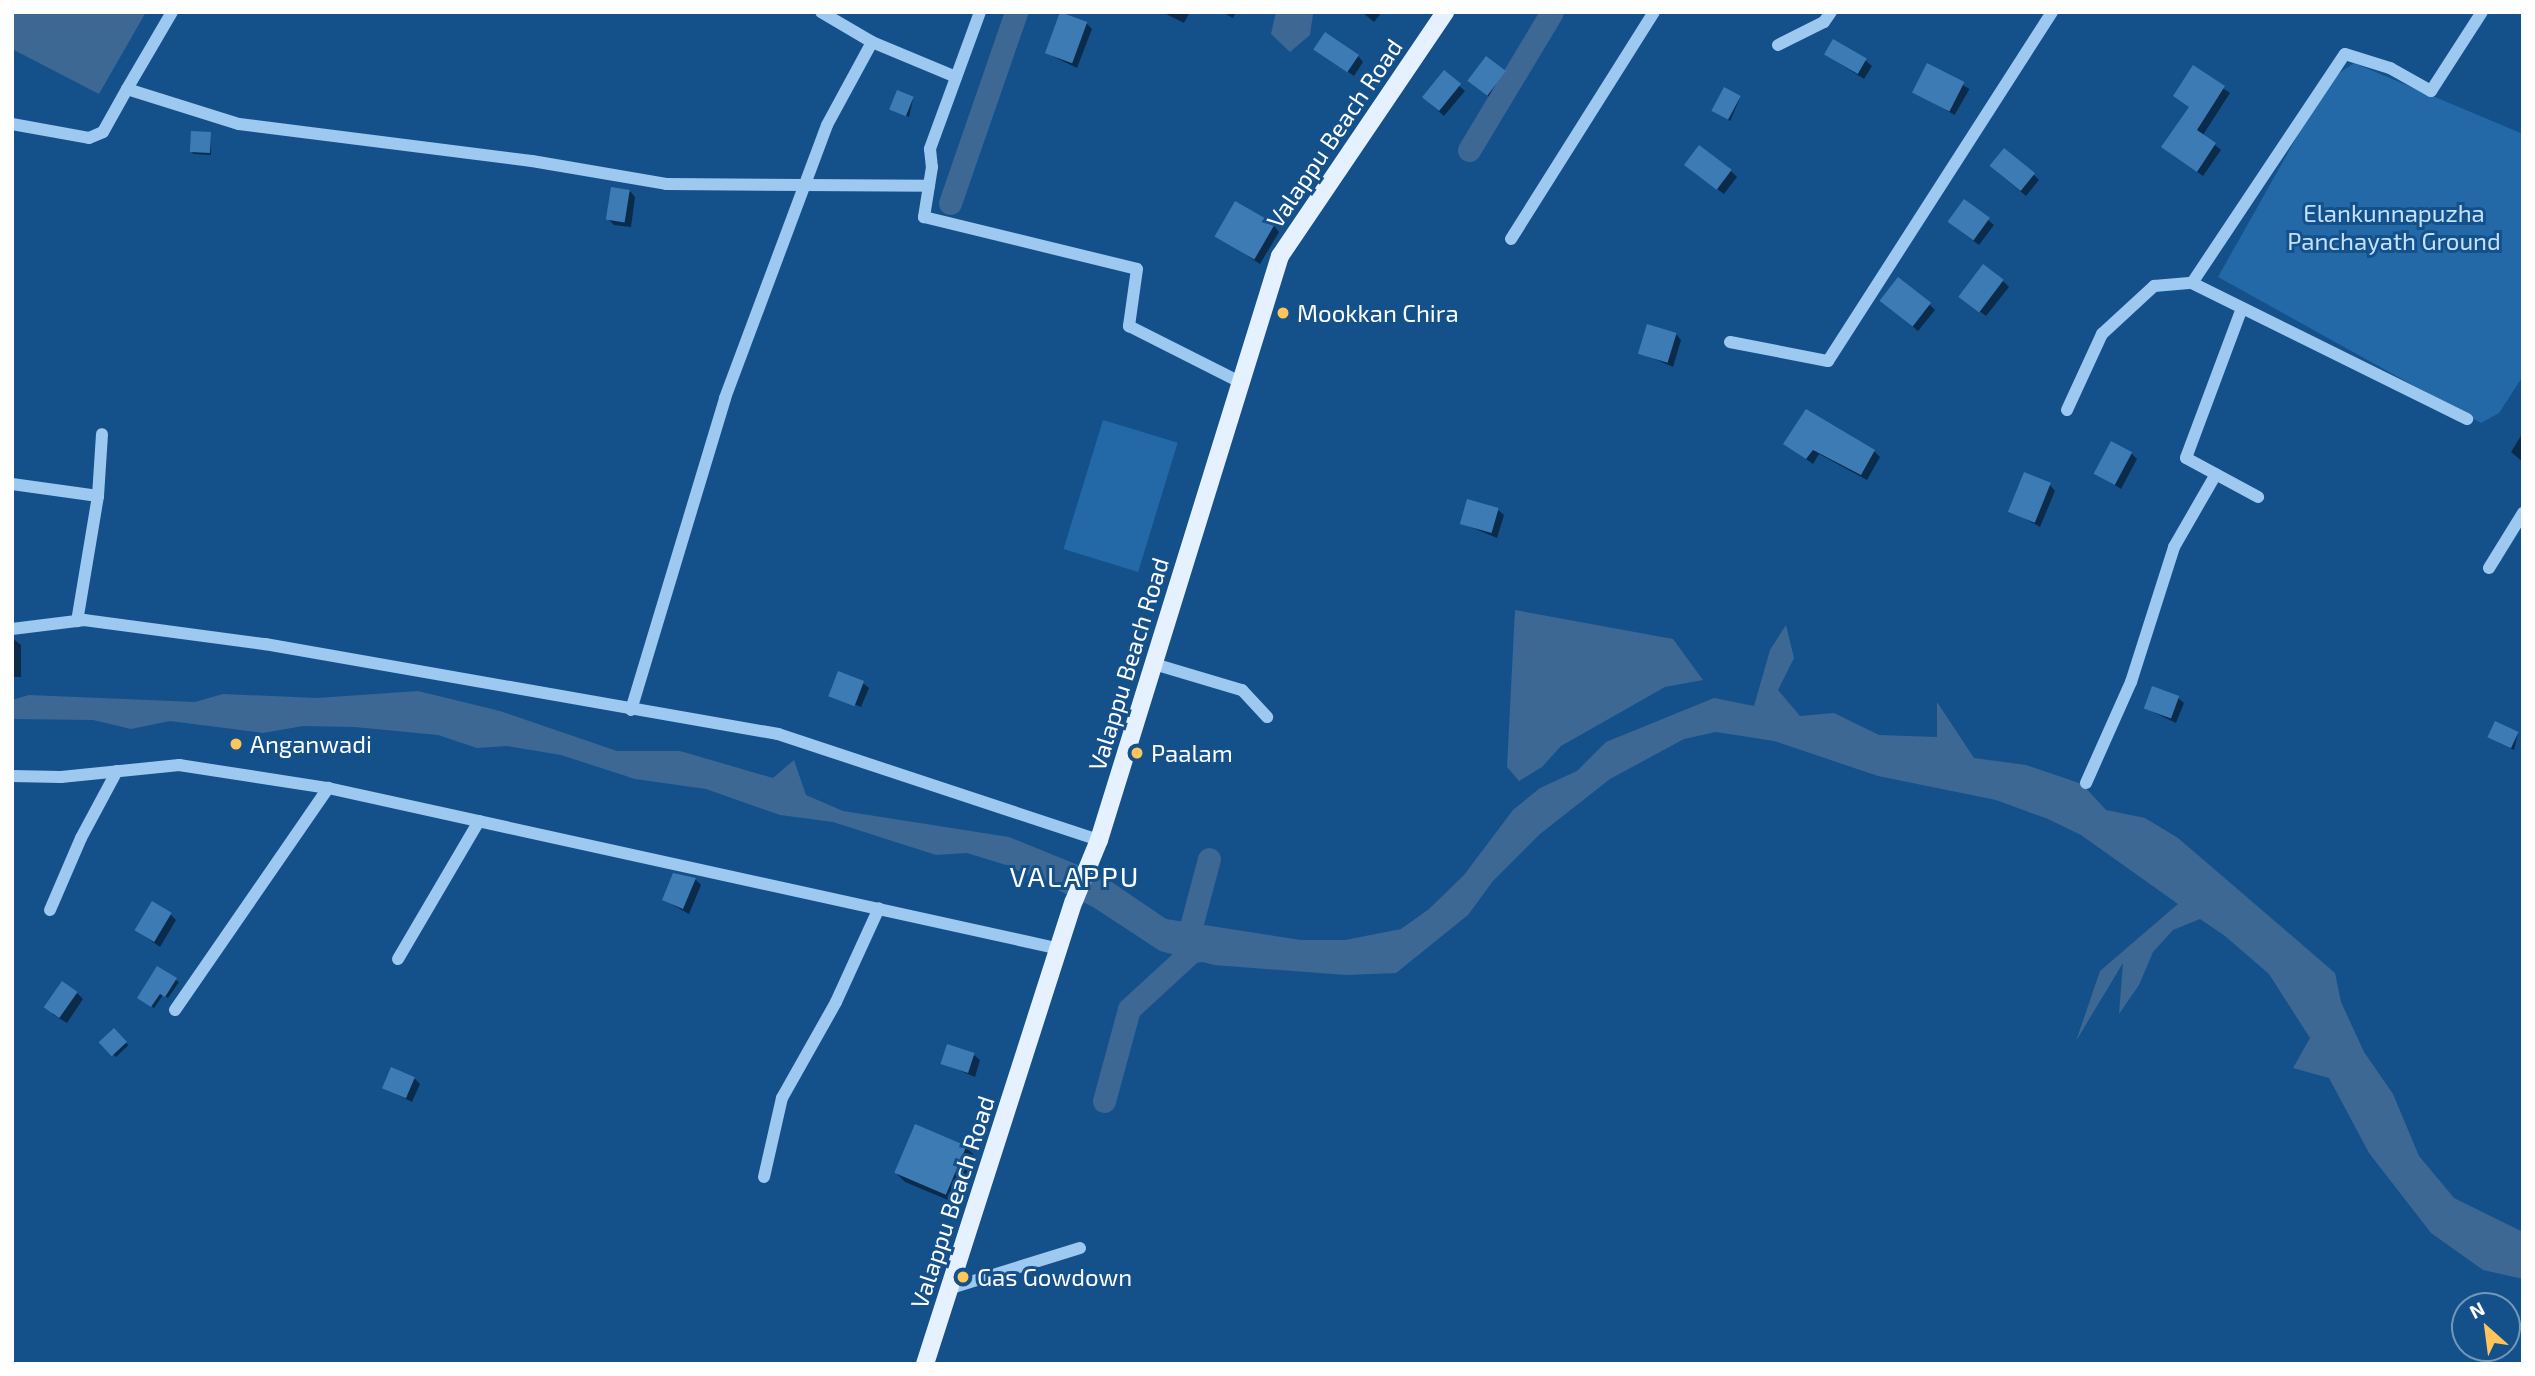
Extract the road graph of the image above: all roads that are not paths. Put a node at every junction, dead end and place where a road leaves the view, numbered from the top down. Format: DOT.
graph roads {
  1 [pos="172,12"];
  2 [pos="821,12"];
  3 [pos="980,12"];
  4 [pos="1445,12"];
  5 [pos="1654,12"];
  6 [pos="1831,12"];
  7 [pos="2052,12"];
  8 [pos="2482,12"];
  9 [pos="872,42"];
  10 [pos="1778,45"];
  11 [pos="956,77"];
  12 [pos="127,89"];
  13 [pos="12,124"];
  14 [pos="805,185"];
  15 [pos="929,186"];
  16 [pos="1511,239"];
  17 [pos="2192,283"];
  18 [pos="2242,308"];
  19 [pos="1730,342"];
  20 [pos="1240,382"];
  21 [pos="2067,410"];
  22 [pos="2467,419"];
  23 [pos="102,434"];
  24 [pos="2216,474"];
  25 [pos="12,484"];
  26 [pos="98,496"];
  27 [pos="2258,497"];
  28 [pos="2523,513"];
  29 [pos="2489,568"];
  30 [pos="77,621"];
  31 [pos="12,629"];
  32 [pos="1154,664"];
  33 [pos="631,710"];
  34 [pos="1267,717"];
  35 [pos="117,771"];
  36 [pos="12,776"];
  37 [pos="2087,783"];
  38 [pos="328,788"];
  39 [pos="479,821"];
  40 [pos="1099,840"];
  41 [pos="879,908"];
  42 [pos="50,910"];
  43 [pos="1060,949"];
  44 [pos="398,958"];
  45 [pos="175,1010"];
  46 [pos="764,1177"];
  47 [pos="1080,1248"];
  48 [pos="951,1288"];
  49 [pos="925,1364"];
  1 -- 12 [label="street"];
  2 -- 9 [label="street"];
  3 -- 11 [label="street"];
  4 -- 20 [label="main road, Valappu Beach Road"];
  5 -- 16 [label="street"];
  6 -- 10 [label="street"];
  7 -- 19 [label="street"];
  8 -- 17 [label="street"];
  9 -- 11 [label="street"];
  9 -- 14 [label="street"];
  11 -- 15 [label="street"];
  12 -- 13 [label="street"];
  12 -- 14 [label="street"];
  14 -- 15 [label="street"];
  14 -- 33 [label="street"];
  15 -- 20 [label="street"];
  17 -- 18 [label="street"];
  17 -- 21 [label="street"];
  18 -- 22 [label="street"];
  18 -- 24 [label="street"];
  20 -- 32 [label="main road, Valappu Beach Road"];
  23 -- 26 [label="street"];
  24 -- 27 [label="street"];
  24 -- 37 [label="street"];
  25 -- 26 [label="street"];
  26 -- 30 [label="street"];
  28 -- 29 [label="street"];
  30 -- 31 [label="street"];
  30 -- 33 [label="street"];
  32 -- 34 [label="street"];
  32 -- 40 [label="main road, Valappu Beach Road"];
  33 -- 40 [label="street"];
  35 -- 36 [label="street"];
  35 -- 38 [label="street"];
  35 -- 42 [label="street"];
  38 -- 39 [label="street"];
  38 -- 45 [label="street"];
  39 -- 41 [label="street"];
  39 -- 44 [label="street"];
  40 -- 43 [label="main road, Valappu Beach Road"];
  41 -- 43 [label="street"];
  41 -- 46 [label="street"];
  43 -- 48 [label="main road, Valappu Beach Road"];
  47 -- 48 [label="street"];
  48 -- 49 [label="main road, Valappu Beach Road"];
}
